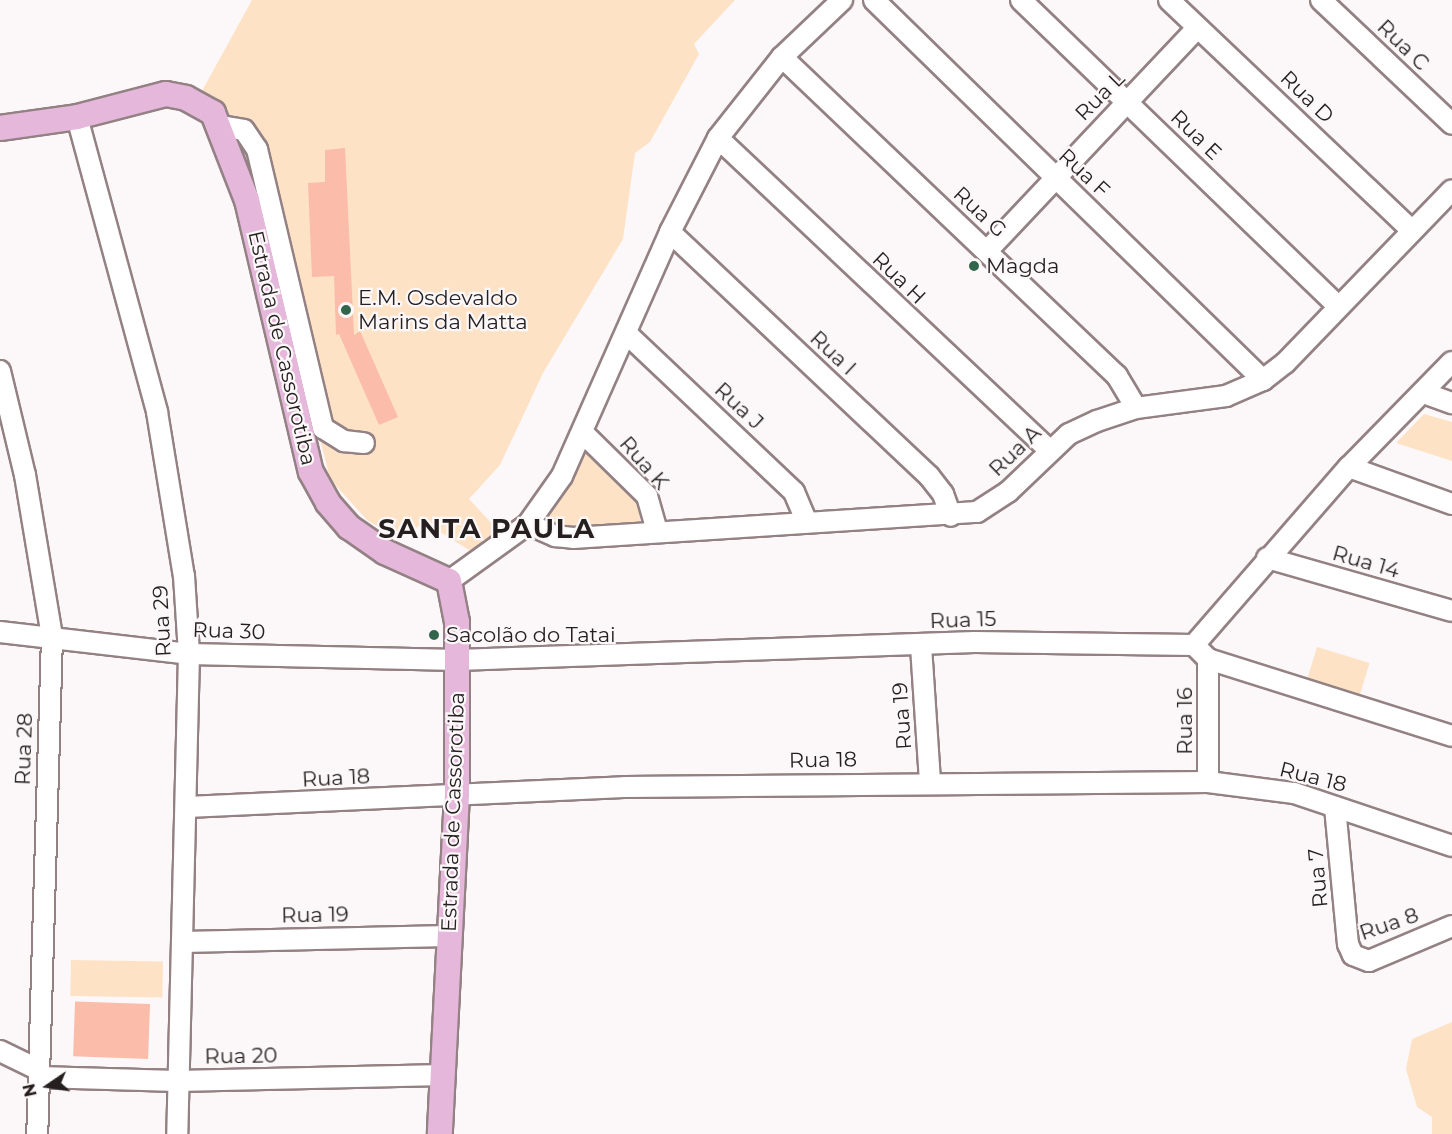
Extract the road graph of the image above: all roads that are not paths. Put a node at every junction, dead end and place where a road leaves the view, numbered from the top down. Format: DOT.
graph roads {
  1 [pos="842,0"];
  2 [pos="874,0"];
  3 [pos="1021,0"];
  4 [pos="1169,0"];
  5 [pos="1321,0"];
  6 [pos="1197,28"];
  7 [pos="782,57"];
  8 [pos="1126,101"];
  9 [pos="77,117"];
  10 [pos="1452,124"];
  11 [pos="220,126"];
  12 [pos="0,128"];
  13 [pos="718,138"];
  14 [pos="1053,178"];
  15 [pos="1452,190"];
  16 [pos="1411,230"];
  17 [pos="670,232"];
  18 [pos="987,251"];
  19 [pos="1338,306"];
  20 [pos="626,333"];
  21 [pos="1452,362"];
  22 [pos="0,371"];
  23 [pos="1263,380"];
  24 [pos="1424,393"];
  25 [pos="1452,403"];
  26 [pos="1136,408"];
  27 [pos="583,433"];
  28 [pos="364,443"];
  29 [pos="1049,450"];
  30 [pos="1349,467"];
  31 [pos="1452,504"];
  32 [pos="951,516"];
  33 [pos="807,522"];
  34 [pos="528,524"];
  35 [pos="657,530"];
  36 [pos="1267,558"];
  37 [pos="448,581"];
  38 [pos="1452,611"];
  39 [pos="0,632"];
  40 [pos="52,637"];
  41 [pos="1194,645"];
  42 [pos="921,646"];
  43 [pos="189,654"];
  44 [pos="1208,659"];
  45 [pos="458,660"];
  46 [pos="1452,736"];
  47 [pos="930,782"];
  48 [pos="1209,782"];
  49 [pos="457,794"];
  50 [pos="186,807"];
  51 [pos="1335,807"];
  52 [pos="1452,846"];
  53 [pos="1452,926"];
  54 [pos="449,936"];
  55 [pos="182,942"];
  56 [pos="1348,944"];
  57 [pos="0,1051"];
  58 [pos="39,1073"];
  59 [pos="444,1075"];
  60 [pos="177,1081"];
  61 [pos="37,1134"];
  62 [pos="177,1134"];
  63 [pos="440,1134"];
  1 -- 7 [label="street"];
  2 -- 14 [label="street, Rua F"];
  3 -- 8 [label="street, Rua E"];
  4 -- 6 [label="street, Rua D"];
  5 -- 10 [label="street, Rua C"];
  6 -- 8 [label="street, Rua L"];
  6 -- 16 [label="street, Rua D"];
  7 -- 13 [label="street"];
  7 -- 18 [label="street, Rua G"];
  8 -- 14 [label="street, Rua L"];
  8 -- 19 [label="street, Rua E"];
  9 -- 11 [label="main road, Estrada de Cassorotiba"];
  9 -- 12 [label="main road, Estrada de Cassorotiba"];
  9 -- 43 [label="street, Rua 29"];
  11 -- 28 [label="street"];
  11 -- 37 [label="main road, Estrada de Cassorotiba"];
  13 -- 17 [label="street"];
  13 -- 29 [label="street, Rua H"];
  14 -- 18 [label="street, Rua L"];
  14 -- 23 [label="street, Rua F"];
  15 -- 16 [label="street, Rua A"];
  16 -- 19 [label="street, Rua A"];
  17 -- 20 [label="street"];
  17 -- 32 [label="street, Rua I"];
  18 -- 26 [label="street, Rua G"];
  19 -- 23 [label="street, Rua A"];
  20 -- 27 [label="street"];
  20 -- 33 [label="street, Rua J"];
  21 -- 24 [label="street"];
  22 -- 40 [label="street, Rua 28"];
  23 -- 26 [label="street, Rua A"];
  24 -- 25 [label="street"];
  24 -- 30 [label="street"];
  26 -- 29 [label="street, Rua A"];
  27 -- 34 [label="street"];
  27 -- 35 [label="street, Rua K"];
  29 -- 32 [label="street, Rua A"];
  30 -- 31 [label="street"];
  30 -- 36 [label="street"];
  32 -- 33 [label="street, Rua A"];
  33 -- 35 [label="street, Rua A"];
  34 -- 35 [label="street, Rua A"];
  34 -- 37 [label="street"];
  36 -- 38 [label="street, Rua 14"];
  36 -- 41 [label="street"];
  37 -- 45 [label="main road, Estrada de Cassorotiba"];
  39 -- 40 [label="street, Rua 30"];
  40 -- 43 [label="street, Rua 30"];
  40 -- 58 [label="street, Rua 28"];
  41 -- 42 [label="street, Rua 15"];
  41 -- 44 [label="street"];
  42 -- 45 [label="street, Rua 15"];
  42 -- 47 [label="street, Rua 19"];
  43 -- 45 [label="street, Rua 30"];
  43 -- 50 [label="street, Rua 29"];
  44 -- 46 [label="street"];
  44 -- 48 [label="street, Rua 16"];
  45 -- 49 [label="main road, Estrada de Cassorotiba"];
  47 -- 48 [label="street, Rua 18"];
  47 -- 49 [label="street, Rua 18"];
  48 -- 51 [label="street, Rua 18"];
  49 -- 50 [label="street, Rua 18"];
  49 -- 54 [label="main road, Estrada de Cassorotiba"];
  50 -- 55 [label="street, Rua 29"];
  51 -- 52 [label="street, Rua 18"];
  51 -- 56 [label="street, Rua 7"];
  53 -- 56 [label="street, Rua 8"];
  54 -- 55 [label="street, Rua 19"];
  54 -- 59 [label="main road, Estrada de Cassorotiba"];
  55 -- 60 [label="street, Rua 29"];
  57 -- 58 [label="street, Rua 20"];
  58 -- 60 [label="street, Rua 20"];
  58 -- 61 [label="street, Rua 28"];
  59 -- 60 [label="street, Rua 20"];
  59 -- 63 [label="main road, Estrada de Cassorotiba"];
  60 -- 62 [label="street, Rua 29"];
}
